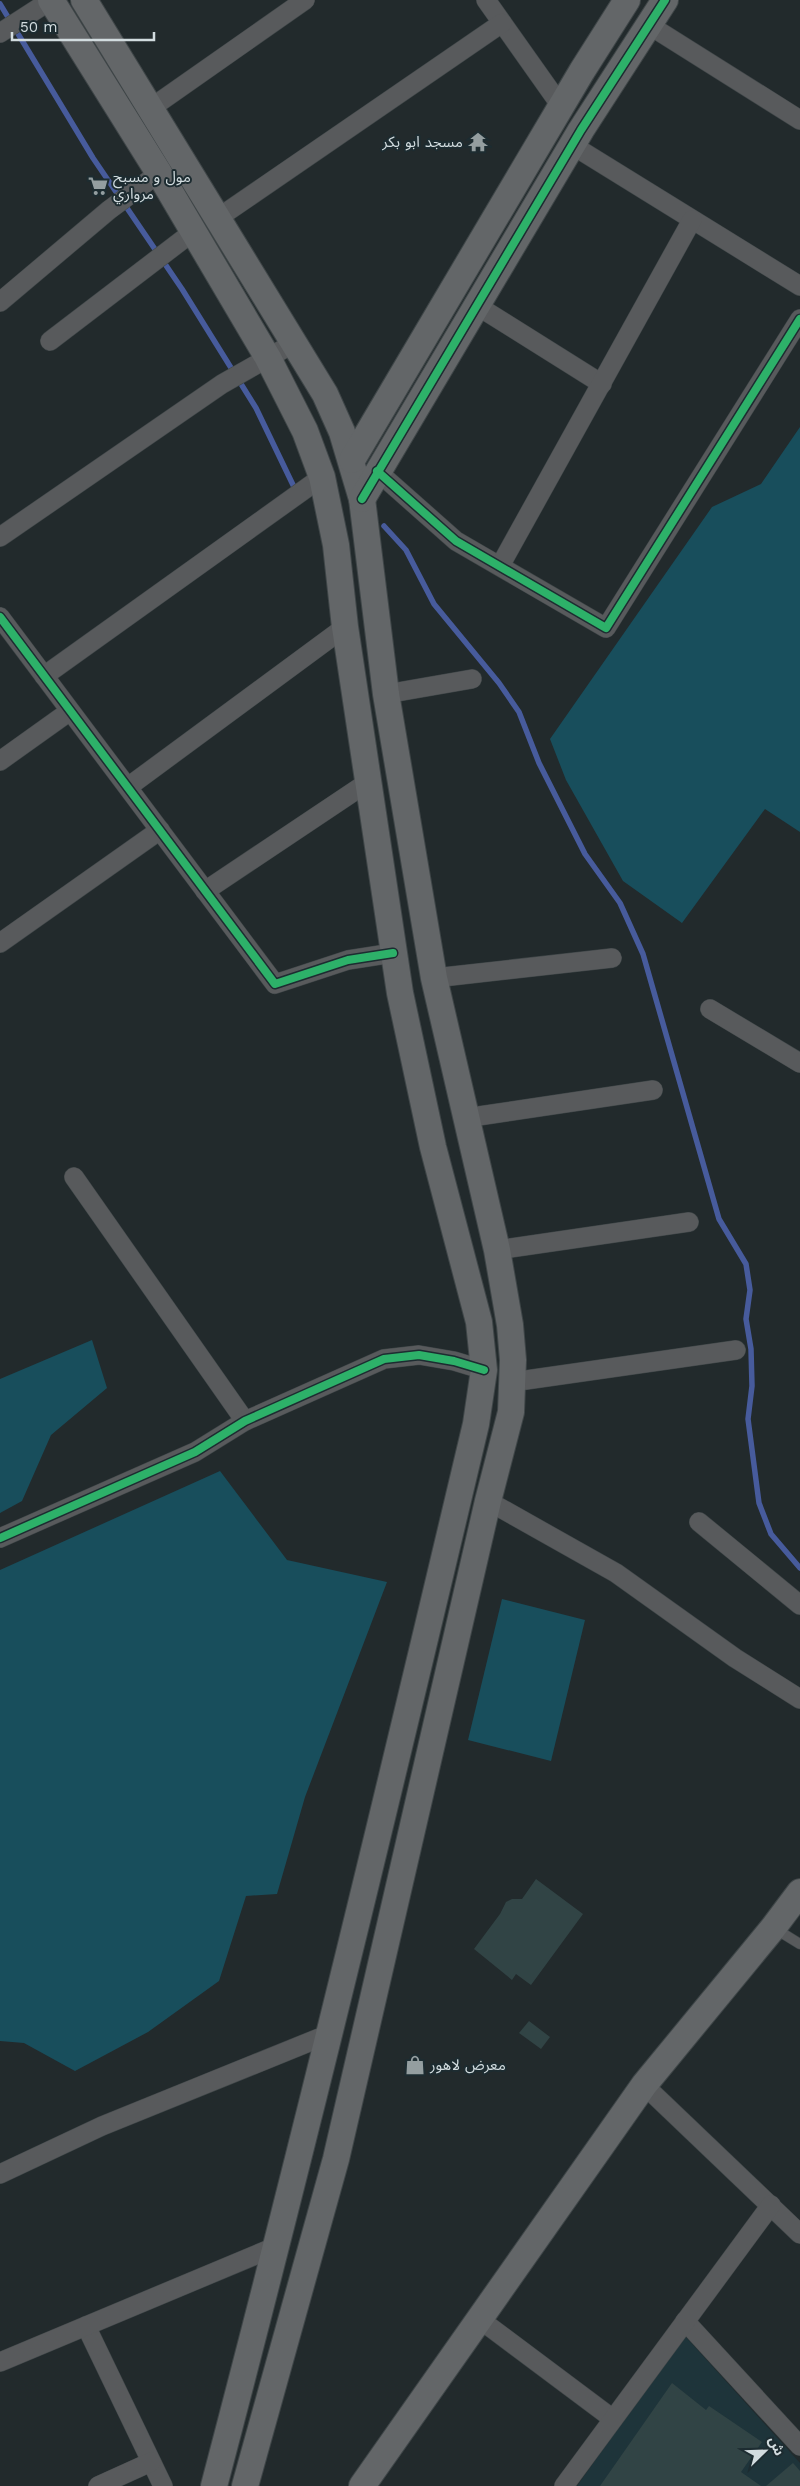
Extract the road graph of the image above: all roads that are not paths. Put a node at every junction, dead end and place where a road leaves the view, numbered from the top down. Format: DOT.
graph roads {
  1 [pos="84,0"];
  2 [pos="305,0"];
  3 [pos="486,0"];
  4 [pos="627,0"];
  5 [pos="665,0"];
  6 [pos="40,6"];
  7 [pos="502,23"];
  8 [pos="649,25"];
  9 [pos="2,32"];
  10 [pos="582,71"];
  11 [pos="609,87"];
  12 [pos="561,106"];
  13 [pos="151,108"];
  14 [pos="800,120"];
  15 [pos="572,145"];
  16 [pos="159,173"];
  17 [pos="218,218"];
  18 [pos="692,220"];
  19 [pos="184,240"];
  20 [pos="474,256"];
  21 [pos="497,270"];
  22 [pos="800,286"];
  23 [pos="0,302"];
  24 [pos="476,305"];
  25 [pos="800,319"];
  26 [pos="50,341"];
  27 [pos="294,343"];
  28 [pos="259,363"];
  29 [pos="602,384"];
  30 [pos="352,460"];
  31 [pos="377,471"];
  32 [pos="322,477"];
  33 [pos="362,499"];
  34 [pos="0,537"];
  35 [pos="500,566"];
  36 [pos="0,618"];
  37 [pos="345,627"];
  38 [pos="44,676"];
  39 [pos="472,679"];
  40 [pos="386,694"];
  41 [pos="70,711"];
  42 [pos="0,762"];
  43 [pos="368,782"];
  44 [pos="128,787"];
  45 [pos="160,830"];
  46 [pos="205,891"];
  47 [pos="0,943"];
  48 [pos="428,946"];
  49 [pos="393,953"];
  50 [pos="612,958"];
  51 [pos="434,978"];
  52 [pos="710,1009"];
  53 [pos="800,1063"];
  54 [pos="653,1090"];
  55 [pos="465,1118"];
  56 [pos="74,1177"];
  57 [pos="689,1222"];
  58 [pos="497,1250"];
  59 [pos="736,1350"];
  60 [pos="484,1370"];
  61 [pos="512,1382"];
  62 [pos="245,1421"];
  63 [pos="488,1501"];
  64 [pos="699,1522"];
  65 [pos="0,1538"];
  66 [pos="800,1605"];
  67 [pos="800,1699"];
  68 [pos="378,1840"];
  69 [pos="408,1851"];
  70 [pos="800,1892"];
  71 [pos="773,1928"];
  72 [pos="800,1944"];
  73 [pos="329,2034"];
  74 [pos="644,2085"];
  75 [pos="0,2174"];
  76 [pos="772,2205"];
  77 [pos="800,2234"];
  78 [pos="277,2246"];
  79 [pos="478,2318"];
  80 [pos="685,2321"];
  81 [pos="86,2326"];
  82 [pos="0,2362"];
  83 [pos="613,2419"];
  84 [pos="800,2446"];
  85 [pos="151,2462"];
  86 [pos="364,2485"];
  87 [pos="98,2486"];
  88 [pos="163,2486"];
  89 [pos="214,2486"];
  90 [pos="245,2486"];
  91 [pos="564,2486"];
  1 -- 13 [label="main road"];
  2 -- 13 [label="street"];
  3 -- 7 [label="street"];
  4 -- 10 [label="main road"];
  5 -- 8 [label="main road"];
  6 -- 9 [label="street"];
  6 -- 16 [label="main road"];
  7 -- 12 [label="street"];
  7 -- 17 [label="street"];
  8 -- 11 [label="main road"];
  8 -- 14 [label="street"];
  10 -- 11 [label="main road"];
  10 -- 12 [label="main road"];
  11 -- 15 [label="main road"];
  12 -- 20 [label="main road"];
  13 -- 17 [label="main road"];
  15 -- 18 [label="street"];
  15 -- 21 [label="main road"];
  16 -- 19 [label="main road"];
  16 -- 23 [label="street"];
  17 -- 27 [label="main road"];
  18 -- 22 [label="street"];
  18 -- 29 [label="street"];
  19 -- 26 [label="street"];
  19 -- 28 [label="main road"];
  20 -- 21 [label="main road"];
  20 -- 30 [label="main road"];
  21 -- 24 [label="main road"];
  24 -- 29 [label="street"];
  24 -- 31 [label="main road"];
  25 -- 35 [label="street"];
  27 -- 28 [label="street"];
  27 -- 30 [label="main road"];
  28 -- 32 [label="main road"];
  28 -- 34 [label="street"];
  29 -- 35 [label="street"];
  30 -- 33 [label="main road"];
  31 -- 33 [label="main road"];
  31 -- 35 [label="street"];
  32 -- 37 [label="main road"];
  32 -- 38 [label="street"];
  33 -- 40 [label="main road"];
  36 -- 38 [label="street"];
  37 -- 43 [label="main road"];
  37 -- 44 [label="street"];
  38 -- 41 [label="street"];
  39 -- 40 [label="street"];
  40 -- 48 [label="main road"];
  41 -- 42 [label="street"];
  41 -- 44 [label="street"];
  43 -- 46 [label="street"];
  43 -- 49 [label="main road"];
  44 -- 45 [label="street"];
  45 -- 46 [label="street"];
  45 -- 47 [label="street"];
  46 -- 49 [label="street"];
  48 -- 49 [label="main road"];
  48 -- 51 [label="main road"];
  49 -- 60 [label="main road"];
  50 -- 51 [label="street"];
  51 -- 55 [label="main road"];
  52 -- 53 [label="street"];
  54 -- 55 [label="street"];
  55 -- 58 [label="main road"];
  56 -- 62 [label="street"];
  57 -- 58 [label="street"];
  58 -- 61 [label="main road"];
  59 -- 61 [label="street"];
  60 -- 62 [label="street"];
  60 -- 68 [label="main road"];
  61 -- 63 [label="main road"];
  62 -- 65 [label="street"];
  63 -- 67 [label="street"];
  63 -- 69 [label="main road"];
  64 -- 66 [label="street"];
  68 -- 69 [label="main road"];
  68 -- 73 [label="main road"];
  69 -- 90 [label="main road"];
  70 -- 71 [label="main road"];
  71 -- 72 [label="lane"];
  71 -- 74 [label="main road"];
  73 -- 75 [label="street"];
  73 -- 78 [label="main road"];
  74 -- 76 [label="street"];
  74 -- 79 [label="main road"];
  76 -- 77 [label="street"];
  76 -- 80 [label="street"];
  78 -- 81 [label="street"];
  78 -- 89 [label="main road"];
  79 -- 83 [label="street"];
  79 -- 86 [label="main road"];
  80 -- 83 [label="street"];
  80 -- 84 [label="street"];
  81 -- 82 [label="street"];
  81 -- 85 [label="street"];
  83 -- 91 [label="street"];
  85 -- 87 [label="street"];
  85 -- 88 [label="street"];
}
